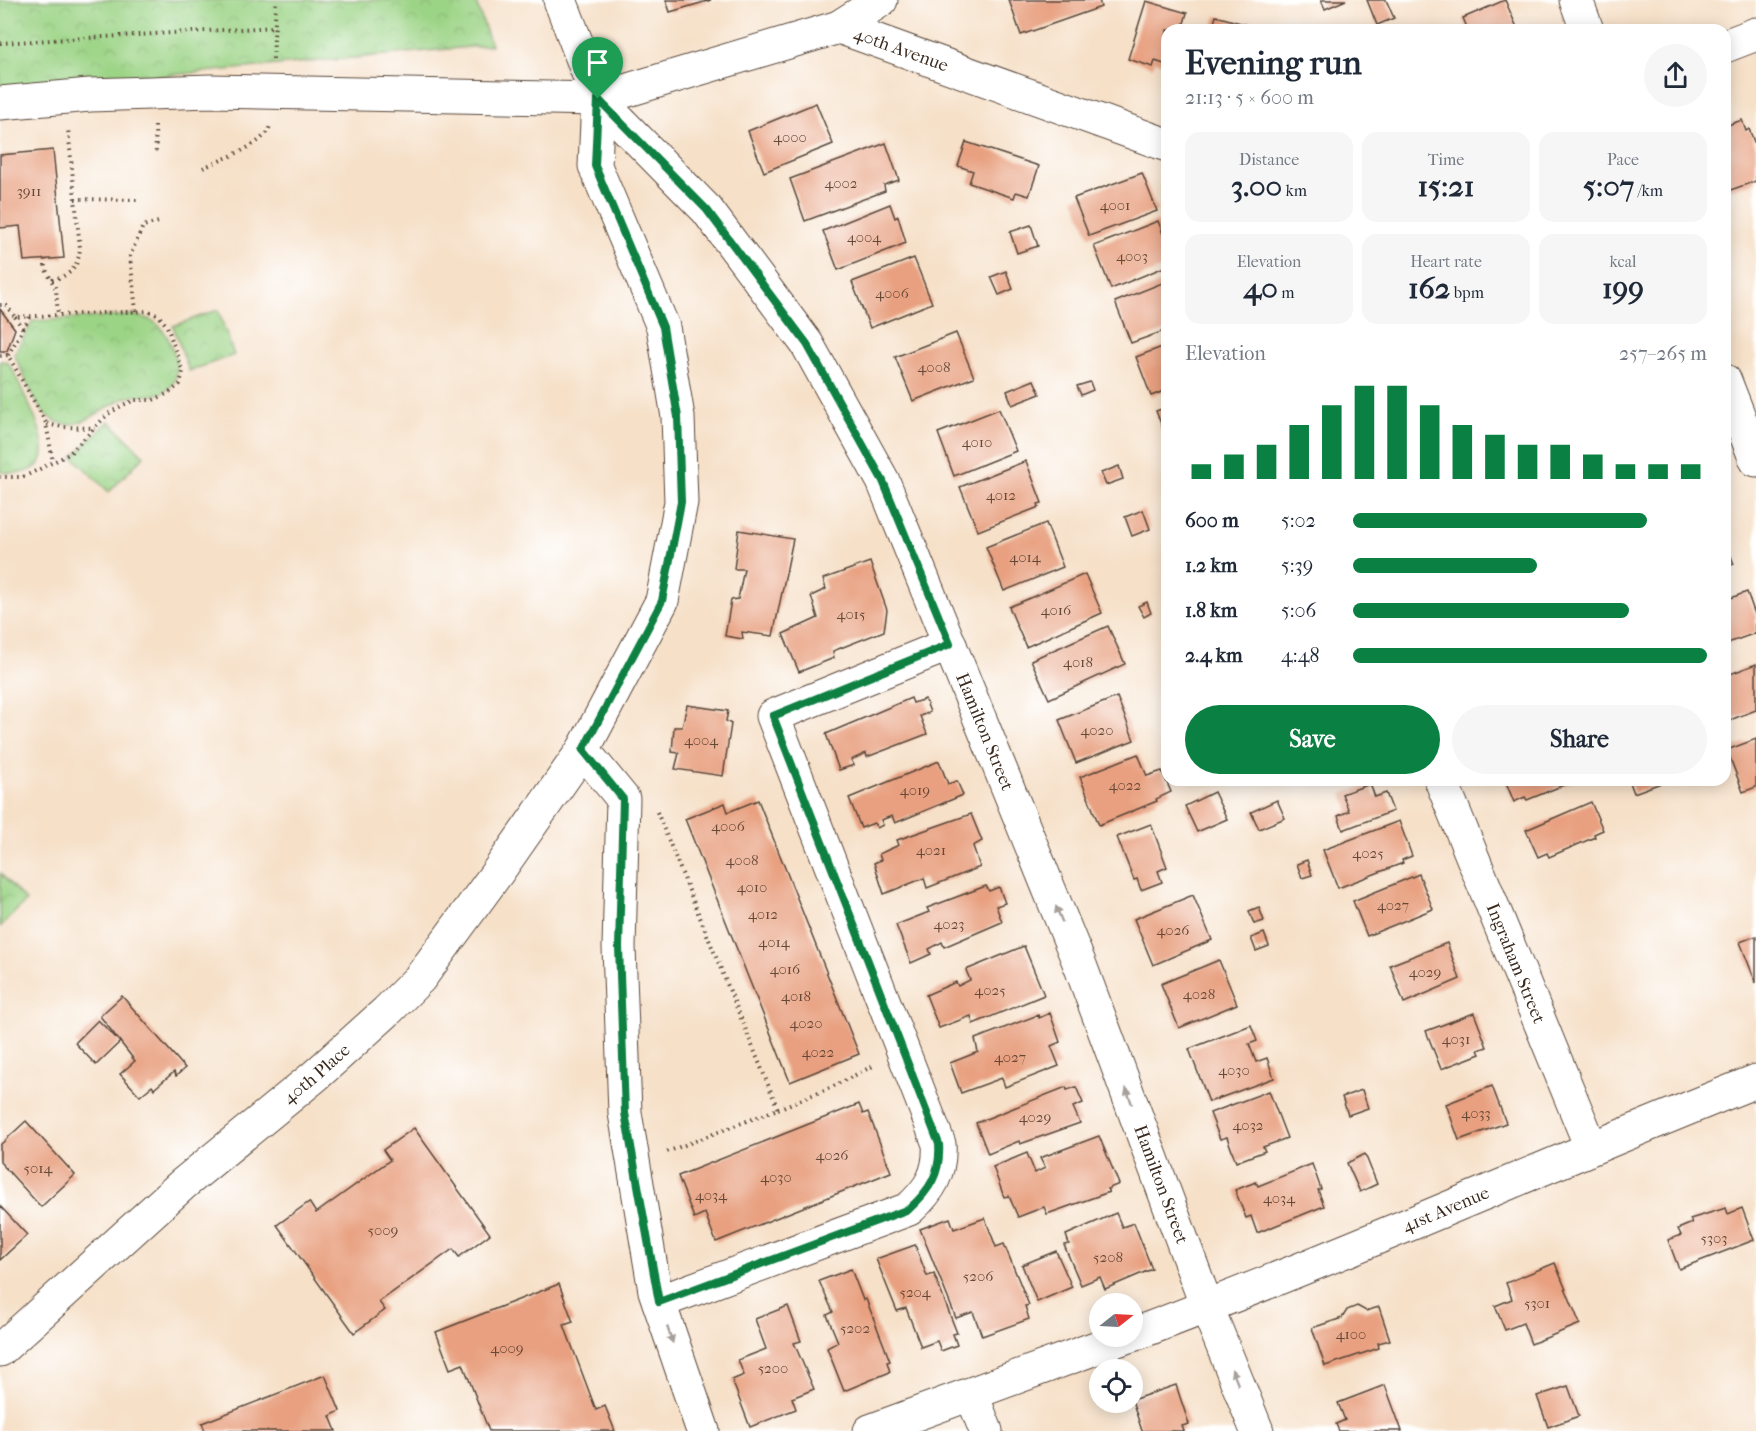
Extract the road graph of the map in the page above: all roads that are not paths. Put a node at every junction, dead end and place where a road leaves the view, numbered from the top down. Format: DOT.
graph roads {
  1 [pos="560,0"];
  2 [pos="881,0"];
  3 [pos="1575,0"];
  4 [pos="1585,24"];
  5 [pos="839,27"];
  6 [pos="1756,34"];
  7 [pos="1731,44"];
  8 [pos="598,99"];
  9 [pos="0,103"];
  10 [pos="1161,143"];
  11 [pos="1731,396"];
  12 [pos="1756,460"];
  13 [pos="950,644"];
  14 [pos="583,750"];
  15 [pos="1443,786"];
  16 [pos="1756,1081"];
  17 [pos="1591,1147"];
  18 [pos="659,1302"];
  19 [pos="1207,1307"];
  20 [pos="1143,1331"];
  21 [pos="1099,1347"];
  22 [pos="0,1350"];
  23 [pos="972,1395"];
  24 [pos="703,1431"];
  25 [pos="870,1431"];
  26 [pos="986,1431"];
  27 [pos="1257,1431"];
  1 -- 8 [label="street, Hamilton Street"];
  2 -- 5 [label="street"];
  3 -- 4 [label="street"];
  5 -- 8 [label="street, 40th Avenue"];
  5 -- 10 [label="street, 40th Avenue"];
  6 -- 7 [label="street"];
  8 -- 9 [label="street, 40th Avenue"];
  8 -- 13 [label="street, Hamilton Street"];
  8 -- 14 [label="street, 40th Place"];
  11 -- 12 [label="street"];
  13 -- 18 [label="street"];
  19 -- 13 [label="street, Hamilton Street, one-way"];
  14 -- 18 [label="street"];
  14 -- 22 [label="street, 40th Place"];
  15 -- 17 [label="street, Ingraham Street"];
  16 -- 17 [label="street, 41st Avenue"];
  17 -- 19 [label="street, 41st Avenue"];
  18 -- 24 [label="street, one-way"];
  19 -- 20 [label="street, 41st Avenue"];
  27 -- 19 [label="street, Hamilton Street, one-way"];
  21 -- 23 [label="street"];
  23 -- 25 [label="street"];
  23 -- 26 [label="street"];
}
